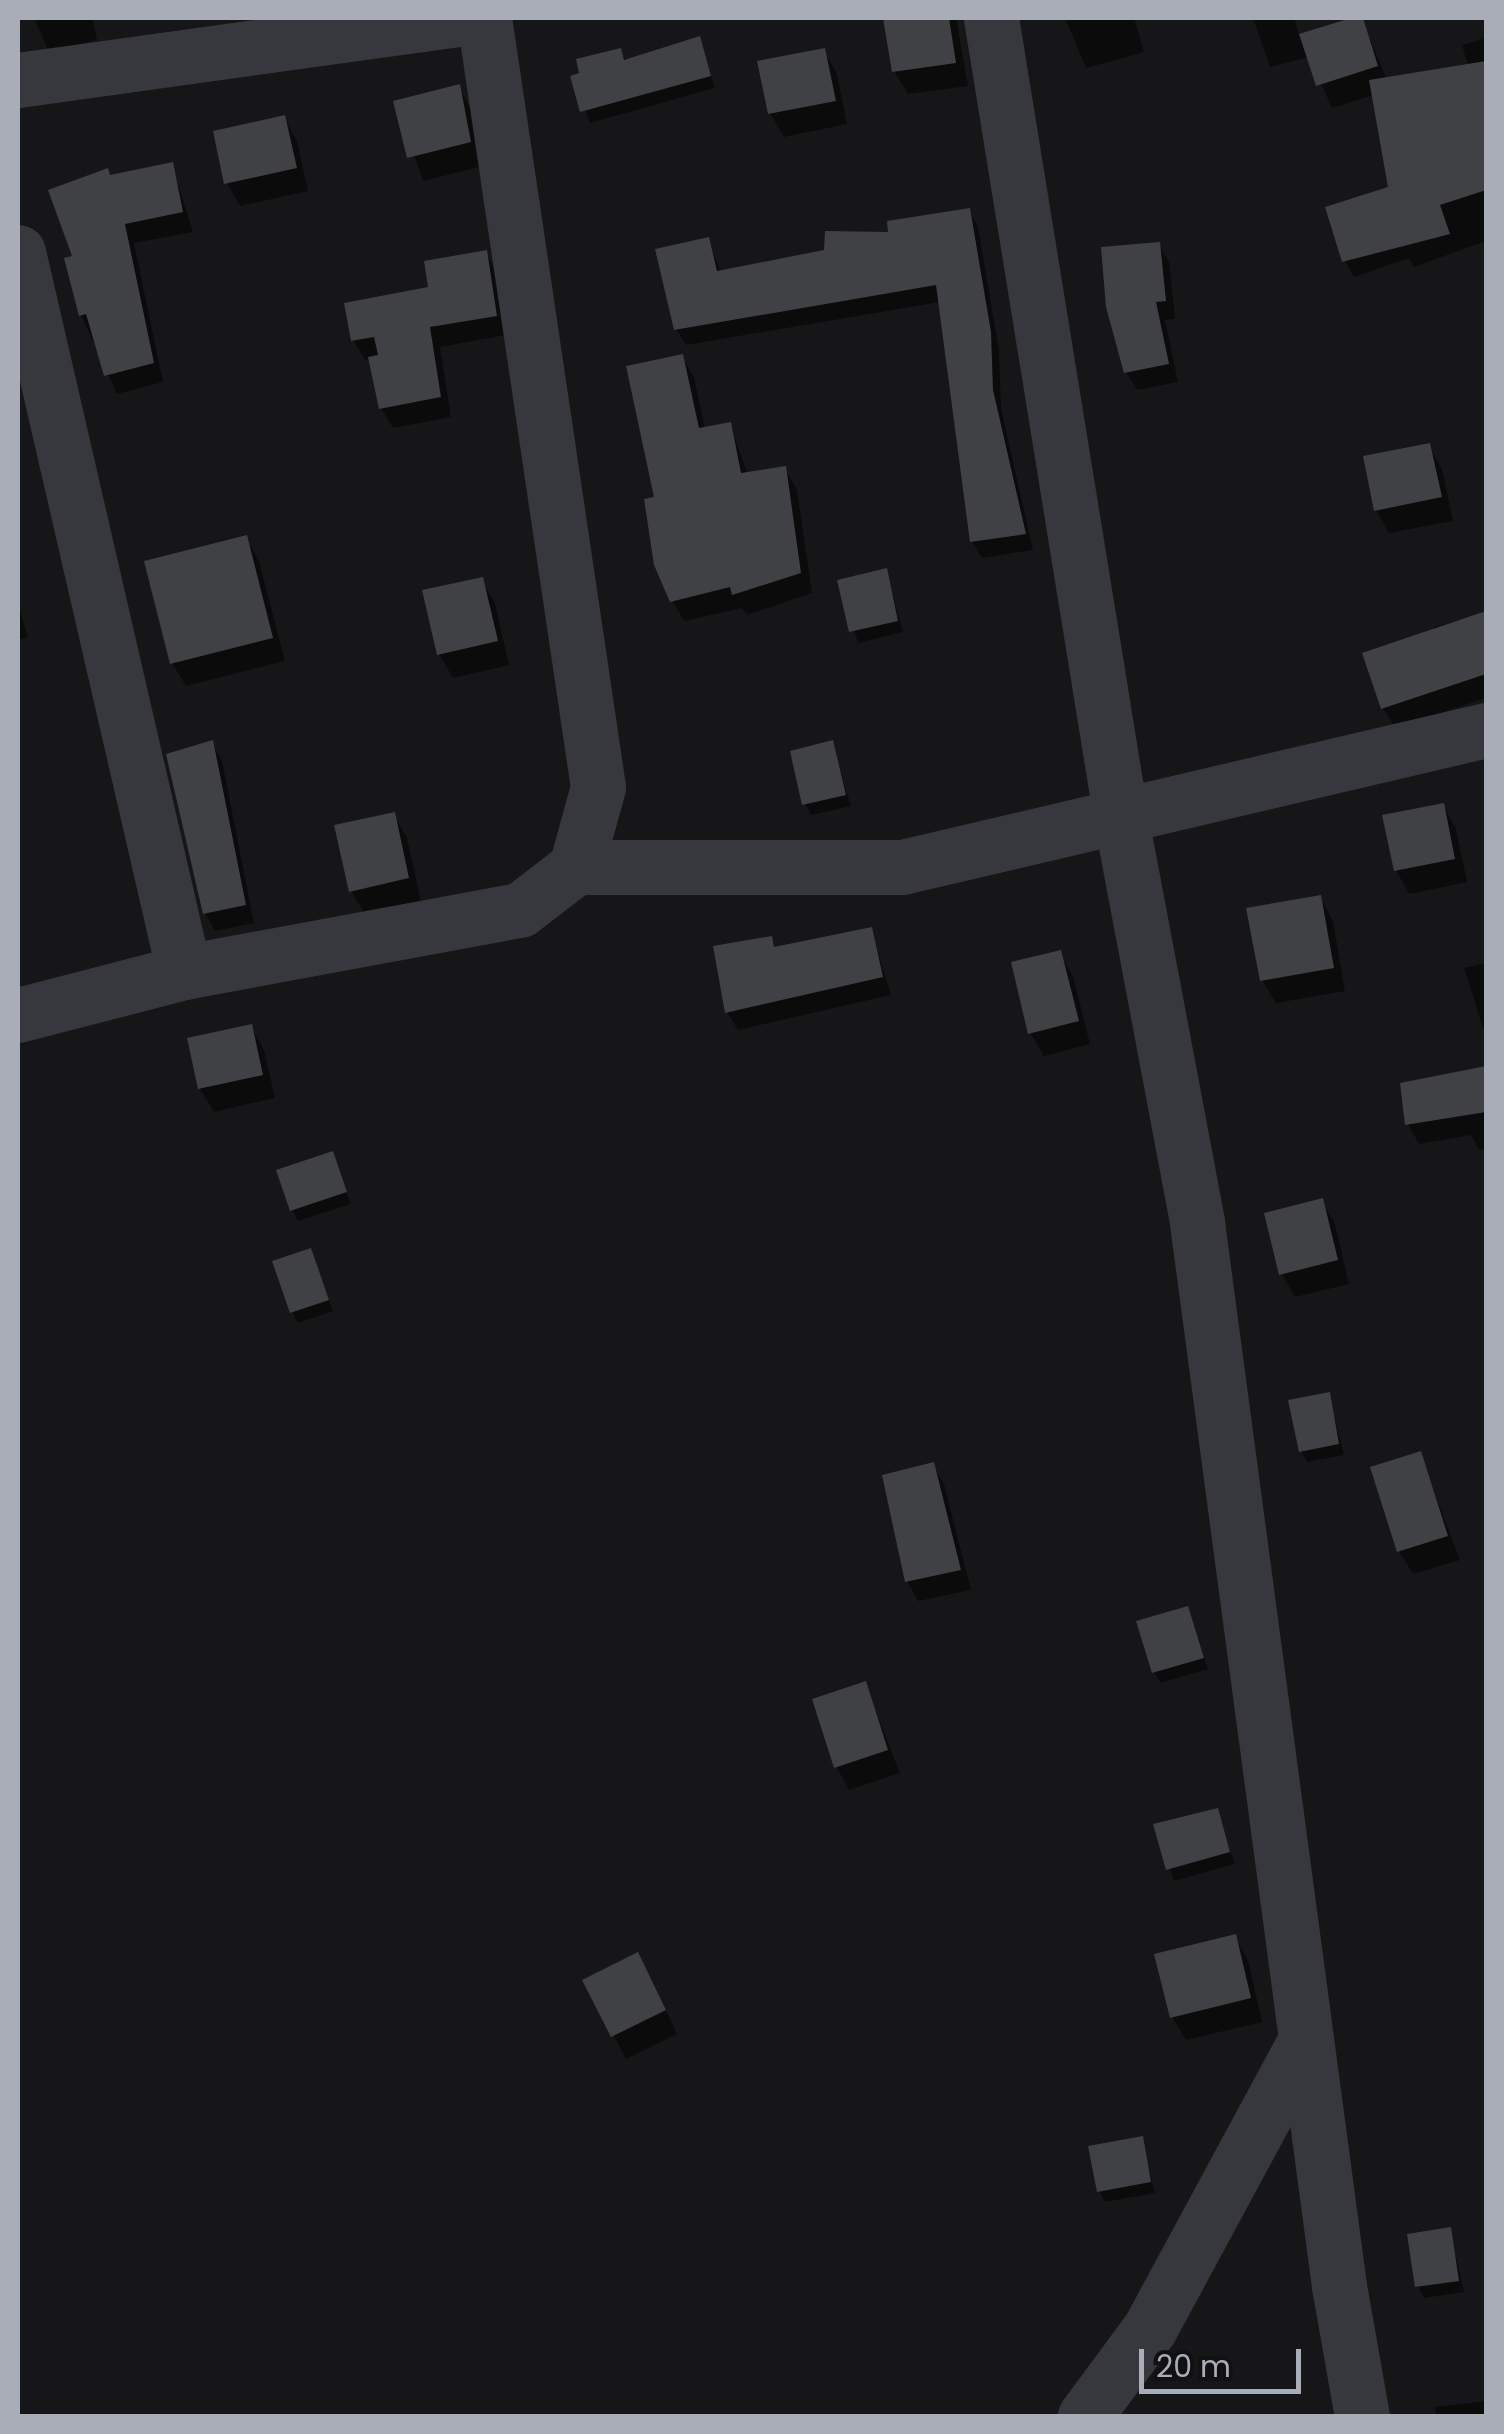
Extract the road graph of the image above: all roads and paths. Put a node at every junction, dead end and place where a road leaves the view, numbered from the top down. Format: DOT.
graph roads {
  1 [pos="464,18"];
  2 [pos="484,18"];
  3 [pos="991,18"];
  4 [pos="18,80"];
  5 [pos="18,252"];
  6 [pos="1486,730"];
  7 [pos="1121,819"];
  8 [pos="576,867"];
  9 [pos="184,972"];
  10 [pos="18,1015"];
  11 [pos="1306,2040"];
  12 [pos="1086,2416"];
  13 [pos="1362,2416"];
  1 -- 4 [label="street"];
  2 -- 8 [label="street"];
  3 -- 7 [label="street"];
  5 -- 9 [label="street"];
  6 -- 7 [label="street"];
  7 -- 8 [label="street"];
  7 -- 11 [label="street"];
  8 -- 9 [label="street"];
  9 -- 10 [label="street"];
  11 -- 12 [label="street"];
  11 -- 13 [label="street"];
}
